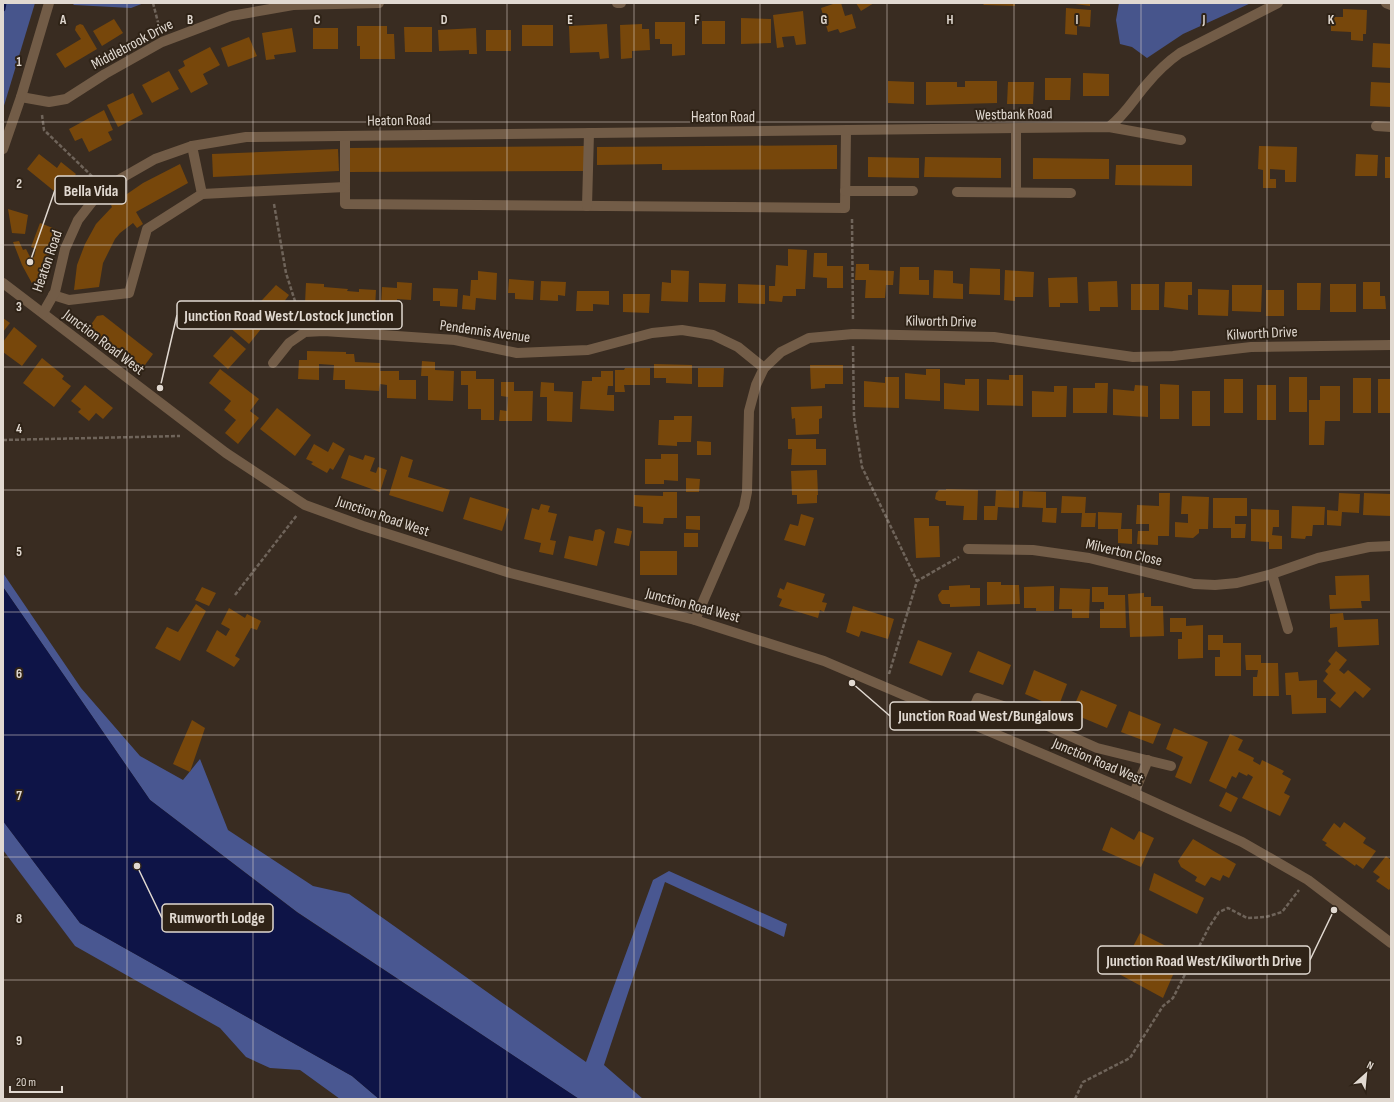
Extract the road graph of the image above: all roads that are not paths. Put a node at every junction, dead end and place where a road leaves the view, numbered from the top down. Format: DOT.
graph roads {
  1 [pos="49,3"];
  2 [pos="359,3"];
  3 [pos="379,3"];
  4 [pos="617,3"];
  5 [pos="621,3"];
  6 [pos="1278,3"];
  7 [pos="1386,3"];
  8 [pos="1391,5"];
  9 [pos="21,97"];
  10 [pos="1376,126"];
  11 [pos="1391,126"];
  12 [pos="1109,127"];
  13 [pos="1016,130"];
  14 [pos="846,131"];
  15 [pos="589,133"];
  16 [pos="344,136"];
  17 [pos="1181,140"];
  18 [pos="192,146"];
  19 [pos="3,149"];
  20 [pos="345,187"];
  21 [pos="845,191"];
  22 [pos="913,191"];
  23 [pos="957,192"];
  24 [pos="1016,192"];
  25 [pos="1071,193"];
  26 [pos="202,194"];
  27 [pos="587,206"];
  28 [pos="3,282"];
  29 [pos="53,295"];
  30 [pos="43,313"];
  31 [pos="1391,345"];
  32 [pos="273,363"];
  33 [pos="764,368"];
  34 [pos="1391,546"];
  35 [pos="968,549"];
  36 [pos="1272,574"];
  37 [pos="695,620"];
  38 [pos="1288,629"];
  39 [pos="968,722"];
  40 [pos="1148,760"];
  41 [pos="1171,766"];
  42 [pos="1134,793"];
  43 [pos="1390,940"];
  1 -- 9 [label="street"];
  2 -- 3 [label="street, Middlebrook Drive"];
  2 -- 9 [label="street, Middlebrook Drive"];
  4 -- 5 [label="street"];
  6 -- 12 [label="street"];
  7 -- 8 [label="street"];
  9 -- 19 [label="street"];
  10 -- 11 [label="street"];
  12 -- 13 [label="street, Westbank Road"];
  12 -- 17 [label="street, Westbank Road"];
  13 -- 14 [label="street, Westbank Road"];
  13 -- 24 [label="street"];
  14 -- 15 [label="street, Heaton Road"];
  14 -- 21 [label="street"];
  15 -- 16 [label="street, Heaton Road"];
  15 -- 27 [label="street"];
  16 -- 18 [label="street, Heaton Road"];
  16 -- 20 [label="street"];
  18 -- 26 [label="street"];
  18 -- 29 [label="street, Heaton Road"];
  20 -- 26 [label="street"];
  20 -- 27 [label="street"];
  21 -- 22 [label="street"];
  21 -- 27 [label="street"];
  23 -- 24 [label="street"];
  24 -- 25 [label="street"];
  26 -- 29 [label="street"];
  28 -- 30 [label="street, Junction Road West"];
  29 -- 30 [label="street, Heaton Road"];
  30 -- 37 [label="street, Junction Road West"];
  31 -- 33 [label="street, Kilworth Drive"];
  32 -- 33 [label="street, Pendennis Avenue"];
  33 -- 37 [label="street, Kilworth Drive"];
  34 -- 36 [label="street, Milverton Close"];
  35 -- 36 [label="street, Milverton Close"];
  36 -- 38 [label="street"];
  37 -- 39 [label="street, Junction Road West"];
  39 -- 40 [label="street"];
  39 -- 42 [label="street, Junction Road West"];
  40 -- 41 [label="street"];
  40 -- 42 [label="street"];
  42 -- 43 [label="street, Junction Road West"];
}
